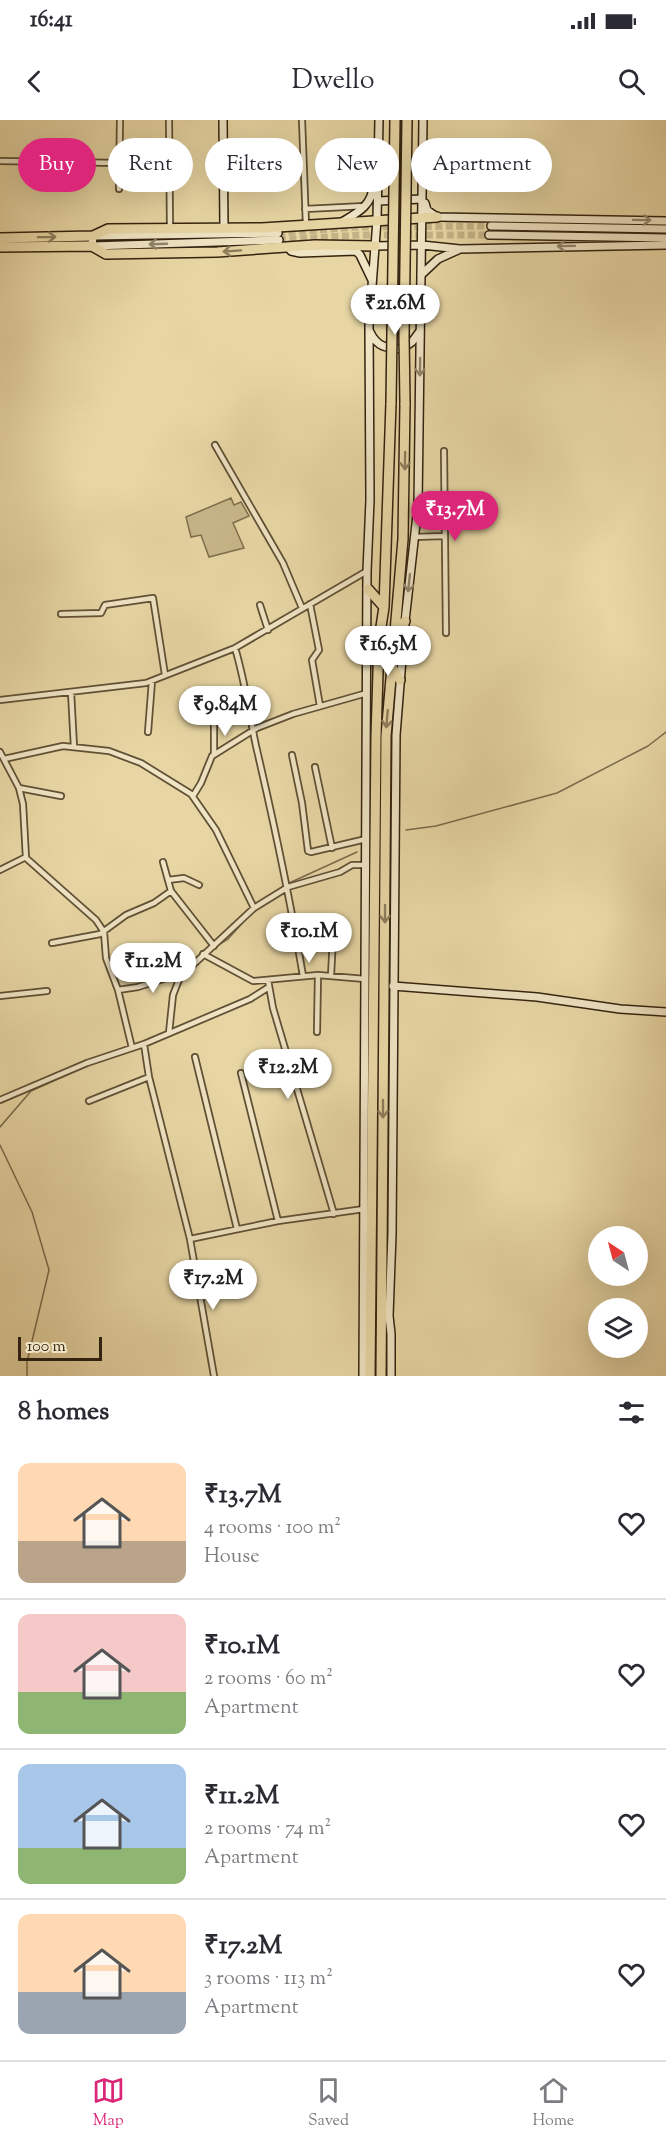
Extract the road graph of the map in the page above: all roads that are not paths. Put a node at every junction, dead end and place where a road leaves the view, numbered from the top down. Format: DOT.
graph roads {
  1 [pos="120,120"];
  2 [pos="169,120"];
  3 [pos="223,120"];
  4 [pos="302,120"];
  5 [pos="379,120"];
  6 [pos="395,120"];
  7 [pos="407,120"];
  8 [pos="423,120"];
  9 [pos="120,138"];
  10 [pos="379,138"];
  11 [pos="0,161"];
  12 [pos="108,163"];
  13 [pos="373,192"];
  14 [pos="378,192"];
  15 [pos="422,196"];
  16 [pos="378,201"];
  17 [pos="365,206"];
  18 [pos="305,208"];
  19 [pos="422,217"];
  20 [pos="437,217"];
  21 [pos="377,220"];
  22 [pos="666,221"];
  23 [pos="339,223"];
  24 [pos="306,226"];
  25 [pos="491,226"];
  26 [pos="170,228"];
  27 [pos="224,228"];
  28 [pos="666,229"];
  29 [pos="489,235"];
  30 [pos="279,236"];
  31 [pos="0,238"];
  32 [pos="666,238"];
  33 [pos="93,241"];
  34 [pos="666,244"];
  35 [pos="422,245"];
  36 [pos="363,246"];
  37 [pos="375,246"];
  38 [pos="0,247"];
  39 [pos="288,247"];
  40 [pos="460,249"];
  41 [pos="373,266"];
  42 [pos="421,275"];
  43 [pos="373,282"];
  44 [pos="369,331"];
  45 [pos="420,331"];
  46 [pos="215,446"];
  47 [pos="444,451"];
  48 [pos="444,536"];
  49 [pos="414,537"];
  50 [pos="367,571"];
  51 [pos="368,589"];
  52 [pos="310,604"];
  53 [pos="261,605"];
  54 [pos="384,607"];
  55 [pos="302,608"];
  56 [pos="61,614"];
  57 [pos="405,621"];
  58 [pos="268,630"];
  59 [pos="446,633"];
  60 [pos="394,642"];
  61 [pos="235,648"];
  62 [pos="392,667"];
  63 [pos="165,675"];
  64 [pos="152,681"];
  65 [pos="400,681"];
  66 [pos="71,692"];
  67 [pos="368,693"];
  68 [pos="0,700"];
  69 [pos="320,706"];
  70 [pos="214,720"];
  71 [pos="253,731"];
  72 [pos="148,732"];
  73 [pos="74,747"];
  74 [pos="0,752"];
  75 [pos="214,754"];
  76 [pos="292,755"];
  77 [pos="4,759"];
  78 [pos="315,767"];
  79 [pos="20,788"];
  80 [pos="61,796"];
  81 [pos="193,796"];
  82 [pos="366,839"];
  83 [pos="332,848"];
  84 [pos="26,857"];
  85 [pos="163,862"];
  86 [pos="366,865"];
  87 [pos="0,870"];
  88 [pos="168,880"];
  89 [pos="370,880"];
  90 [pos="199,885"];
  91 [pos="288,887"];
  92 [pos="171,891"];
  93 [pos="254,908"];
  94 [pos="104,932"];
  95 [pos="333,937"];
  96 [pos="52,943"];
  97 [pos="214,946"];
  98 [pos="203,954"];
  99 [pos="183,973"];
  100 [pos="318,975"];
  101 [pos="303,976"];
  102 [pos="331,976"];
  103 [pos="365,979"];
  104 [pos="268,980"];
  105 [pos="393,986"];
  106 [pos="269,987"];
  107 [pos="118,990"];
  108 [pos="47,991"];
  109 [pos="0,996"];
  110 [pos="666,1012"];
  111 [pos="317,1032"];
  112 [pos="169,1033"];
  113 [pos="144,1044"];
  114 [pos="132,1048"];
  115 [pos="195,1058"];
  116 [pos="241,1073"];
  117 [pos="148,1077"];
  118 [pos="0,1100"];
  119 [pos="89,1101"];
  120 [pos="364,1209"];
  121 [pos="334,1214"];
  122 [pos="278,1221"];
  123 [pos="237,1229"];
  124 [pos="190,1239"];
  125 [pos="214,1376"];
  126 [pos="363,1376"];
  127 [pos="369,1376"];
  128 [pos="381,1376"];
  129 [pos="391,1376"];
  1 -- 9 [label="street"];
  2 -- 26 [label="street"];
  3 -- 27 [label="main road"];
  4 -- 18 [label="street"];
  5 -- 10 [label="main road"];
  6 -- 54 [label="highway, bridge"];
  7 -- 60 [label="highway, one-way, bridge"];
  8 -- 15 [label="main road"];
  11 -- 12 [label="street"];
  13 -- 17 [label="main road"];
  14 -- 16 [label="main road"];
  15 -- 16 [label="main road"];
  15 -- 19 [label="main road"];
  15 -- 20 [label="main road"];
  16 -- 21 [label="main road"];
  17 -- 18 [label="street"];
  17 -- 23 [label="main road"];
  18 -- 24 [label="street"];
  19 -- 20 [label="highway"];
  19 -- 21 [label="highway"];
  19 -- 35 [label="main road"];
  20 -- 22 [label="main road, one-way"];
  21 -- 23 [label="highway"];
  21 -- 37 [label="main road"];
  23 -- 24 [label="highway"];
  24 -- 27 [label="highway"];
  25 -- 28 [label="main road"];
  26 -- 27 [label="highway"];
  26 -- 33 [label="highway"];
  29 -- 32 [label="main road"];
  30 -- 33 [label="main road"];
  31 -- 33 [label="highway, one-way"];
  33 -- 38 [label="highway"];
  39 -- 33 [label="highway, one-way"];
  34 -- 40 [label="main road, one-way"];
  35 -- 37 [label="main road"];
  35 -- 40 [label="main road"];
  35 -- 42 [label="main road"];
  36 -- 37 [label="highway"];
  36 -- 39 [label="highway"];
  36 -- 41 [label="main road"];
  37 -- 41 [label="main road"];
  39 -- 43 [label="main road"];
  40 -- 42 [label="main road"];
  41 -- 43 [label="main road"];
  42 -- 45 [label="main road"];
  43 -- 44 [label="main road"];
  44 -- 45 [label="main road"];
  44 -- 50 [label="main road"];
  45 -- 49 [label="main road, one-way"];
  46 -- 55 [label="street"];
  47 -- 48 [label="street"];
  48 -- 49 [label="street"];
  48 -- 59 [label="street"];
  49 -- 57 [label="main road, one-way"];
  50 -- 51 [label="main road"];
  50 -- 52 [label="street"];
  51 -- 54 [label="highway"];
  51 -- 67 [label="main road"];
  52 -- 55 [label="street"];
  52 -- 69 [label="street"];
  53 -- 58 [label="street"];
  54 -- 89 [label="highway"];
  55 -- 58 [label="street"];
  56 -- 63 [label="street"];
  57 -- 60 [label="highway"];
  57 -- 65 [label="main road"];
  58 -- 61 [label="street"];
  60 -- 62 [label="highway"];
  61 -- 63 [label="street"];
  61 -- 71 [label="street"];
  62 -- 65 [label="highway"];
  62 -- 128 [label="highway, one-way"];
  63 -- 64 [label="street"];
  64 -- 66 [label="street"];
  64 -- 72 [label="street"];
  65 -- 105 [label="main road"];
  66 -- 68 [label="street"];
  66 -- 73 [label="street"];
  67 -- 69 [label="street"];
  67 -- 82 [label="main road"];
  69 -- 71 [label="street"];
  70 -- 75 [label="street"];
  71 -- 75 [label="street"];
  71 -- 91 [label="street"];
  73 -- 77 [label="street"];
  73 -- 81 [label="street"];
  74 -- 77 [label="street"];
  75 -- 81 [label="street"];
  76 -- 83 [label="street"];
  77 -- 79 [label="street"];
  78 -- 83 [label="street"];
  79 -- 80 [label="street"];
  79 -- 84 [label="street"];
  81 -- 93 [label="street"];
  82 -- 83 [label="street"];
  82 -- 86 [label="main road"];
  84 -- 87 [label="street"];
  84 -- 94 [label="street"];
  85 -- 88 [label="street"];
  86 -- 89 [label="main road"];
  86 -- 91 [label="street"];
  88 -- 90 [label="street"];
  88 -- 92 [label="street"];
  89 -- 103 [label="main road"];
  89 -- 127 [label="highway"];
  91 -- 93 [label="street"];
  91 -- 101 [label="street"];
  92 -- 94 [label="street"];
  92 -- 97 [label="street"];
  93 -- 97 [label="street"];
  94 -- 96 [label="street"];
  94 -- 107 [label="street"];
  95 -- 102 [label="street"];
  97 -- 98 [label="street"];
  98 -- 99 [label="street"];
  98 -- 104 [label="street"];
  99 -- 107 [label="street"];
  99 -- 112 [label="street"];
  100 -- 101 [label="street"];
  100 -- 102 [label="street"];
  100 -- 111 [label="street"];
  101 -- 104 [label="street"];
  102 -- 103 [label="street"];
  103 -- 120 [label="main road"];
  104 -- 106 [label="street"];
  105 -- 110 [label="main road"];
  105 -- 129 [label="main road"];
  106 -- 112 [label="street"];
  106 -- 121 [label="street"];
  107 -- 114 [label="street"];
  108 -- 109 [label="street"];
  112 -- 113 [label="street"];
  113 -- 114 [label="street"];
  113 -- 117 [label="street"];
  114 -- 118 [label="street"];
  115 -- 123 [label="street"];
  116 -- 122 [label="street"];
  117 -- 119 [label="street"];
  117 -- 124 [label="street"];
  120 -- 121 [label="street"];
  120 -- 126 [label="main road"];
  121 -- 122 [label="street"];
  122 -- 123 [label="street"];
  123 -- 124 [label="street"];
  124 -- 125 [label="street"];
}
